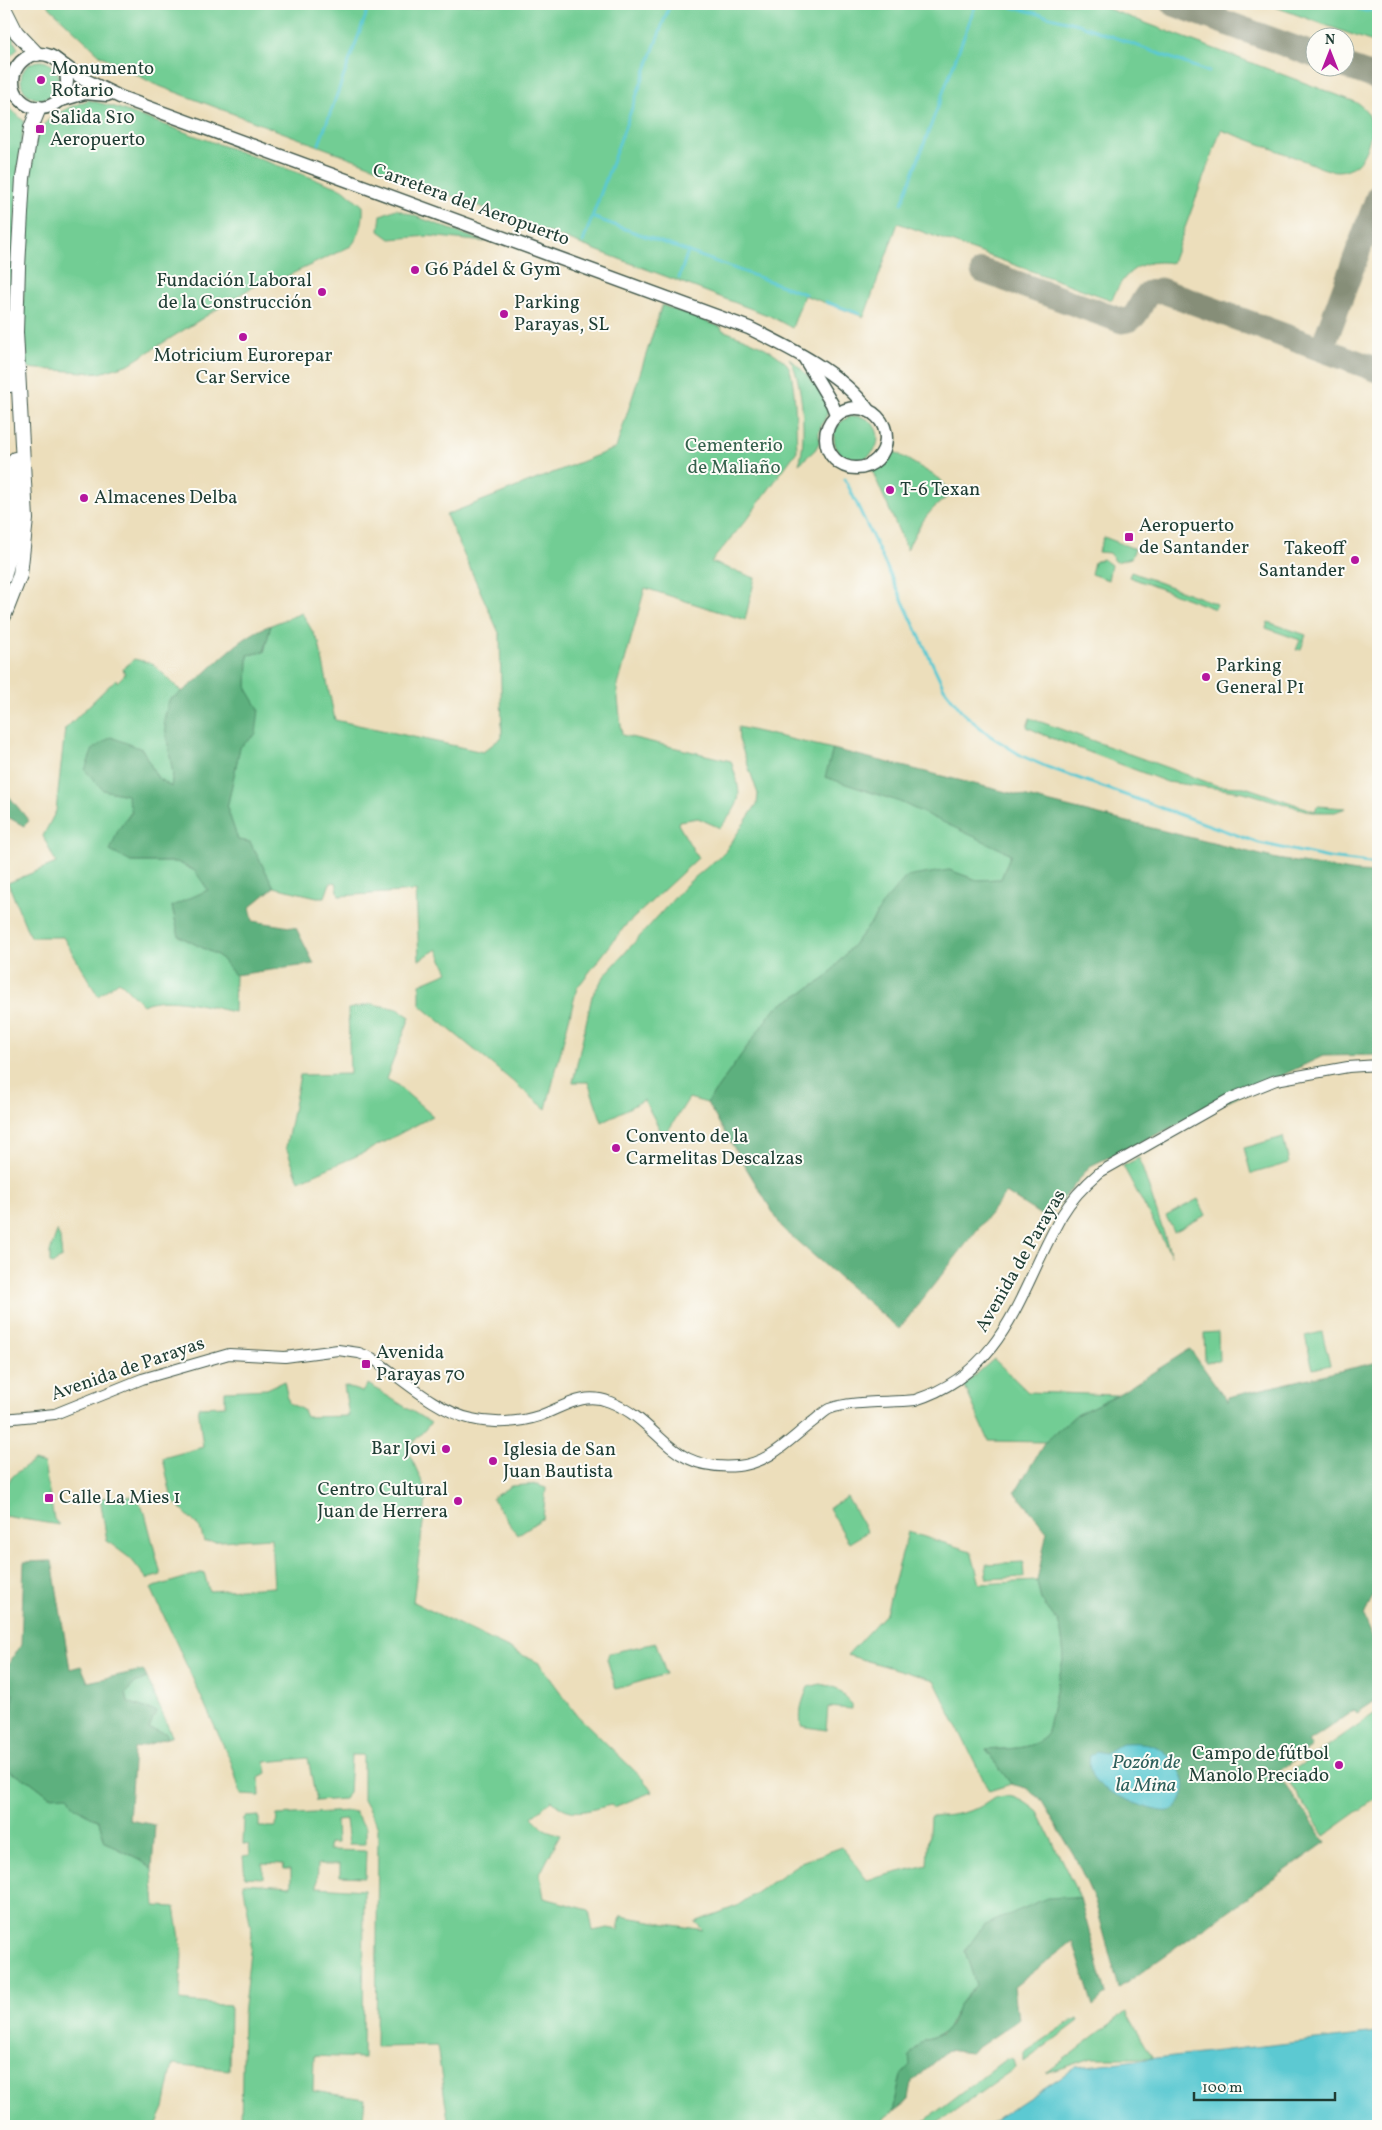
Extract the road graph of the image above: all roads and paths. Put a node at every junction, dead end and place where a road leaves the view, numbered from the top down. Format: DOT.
graph roads {
  1 [pos="4,8"];
  2 [pos="38,54"];
  3 [pos="58,61"];
  4 [pos="10,70"];
  5 [pos="9,90"];
  6 [pos="120,97"];
  7 [pos="58,101"];
  8 [pos="39,108"];
  9 [pos="4,315"];
  10 [pos="805,359"];
  11 [pos="868,410"];
  12 [pos="836,414"];
  13 [pos="24,468"];
  14 [pos="12,543"];
  15 [pos="4,576"];
  16 [pos="4,616"];
  17 [pos="1378,1065"];
  18 [pos="7,1419"];
  1 -- 2 [label="highway"];
  2 -- 3 [label="highway"];
  2 -- 4 [label="highway"];
  3 -- 6 [label="highway, Carretera del Aeropuerto"];
  3 -- 7 [label="highway"];
  4 -- 5 [label="highway"];
  5 -- 8 [label="highway"];
  6 -- 7 [label="highway, Carretera del Aeropuerto"];
  6 -- 10 [label="highway, Carretera del Aeropuerto"];
  7 -- 8 [label="highway"];
  8 -- 13 [label="highway"];
  9 -- 14 [label="highway"];
  10 -- 11 [label="highway, Carretera del Aeropuerto"];
  10 -- 12 [label="highway"];
  11 -- 12 [label="highway"];
  11 -- 12 [label="highway"];
  13 -- 14 [label="highway"];
  13 -- 16 [label="highway"];
  14 -- 15 [label="highway"];
  17 -- 18 [label="street, Avenida de Parayas"];
}
